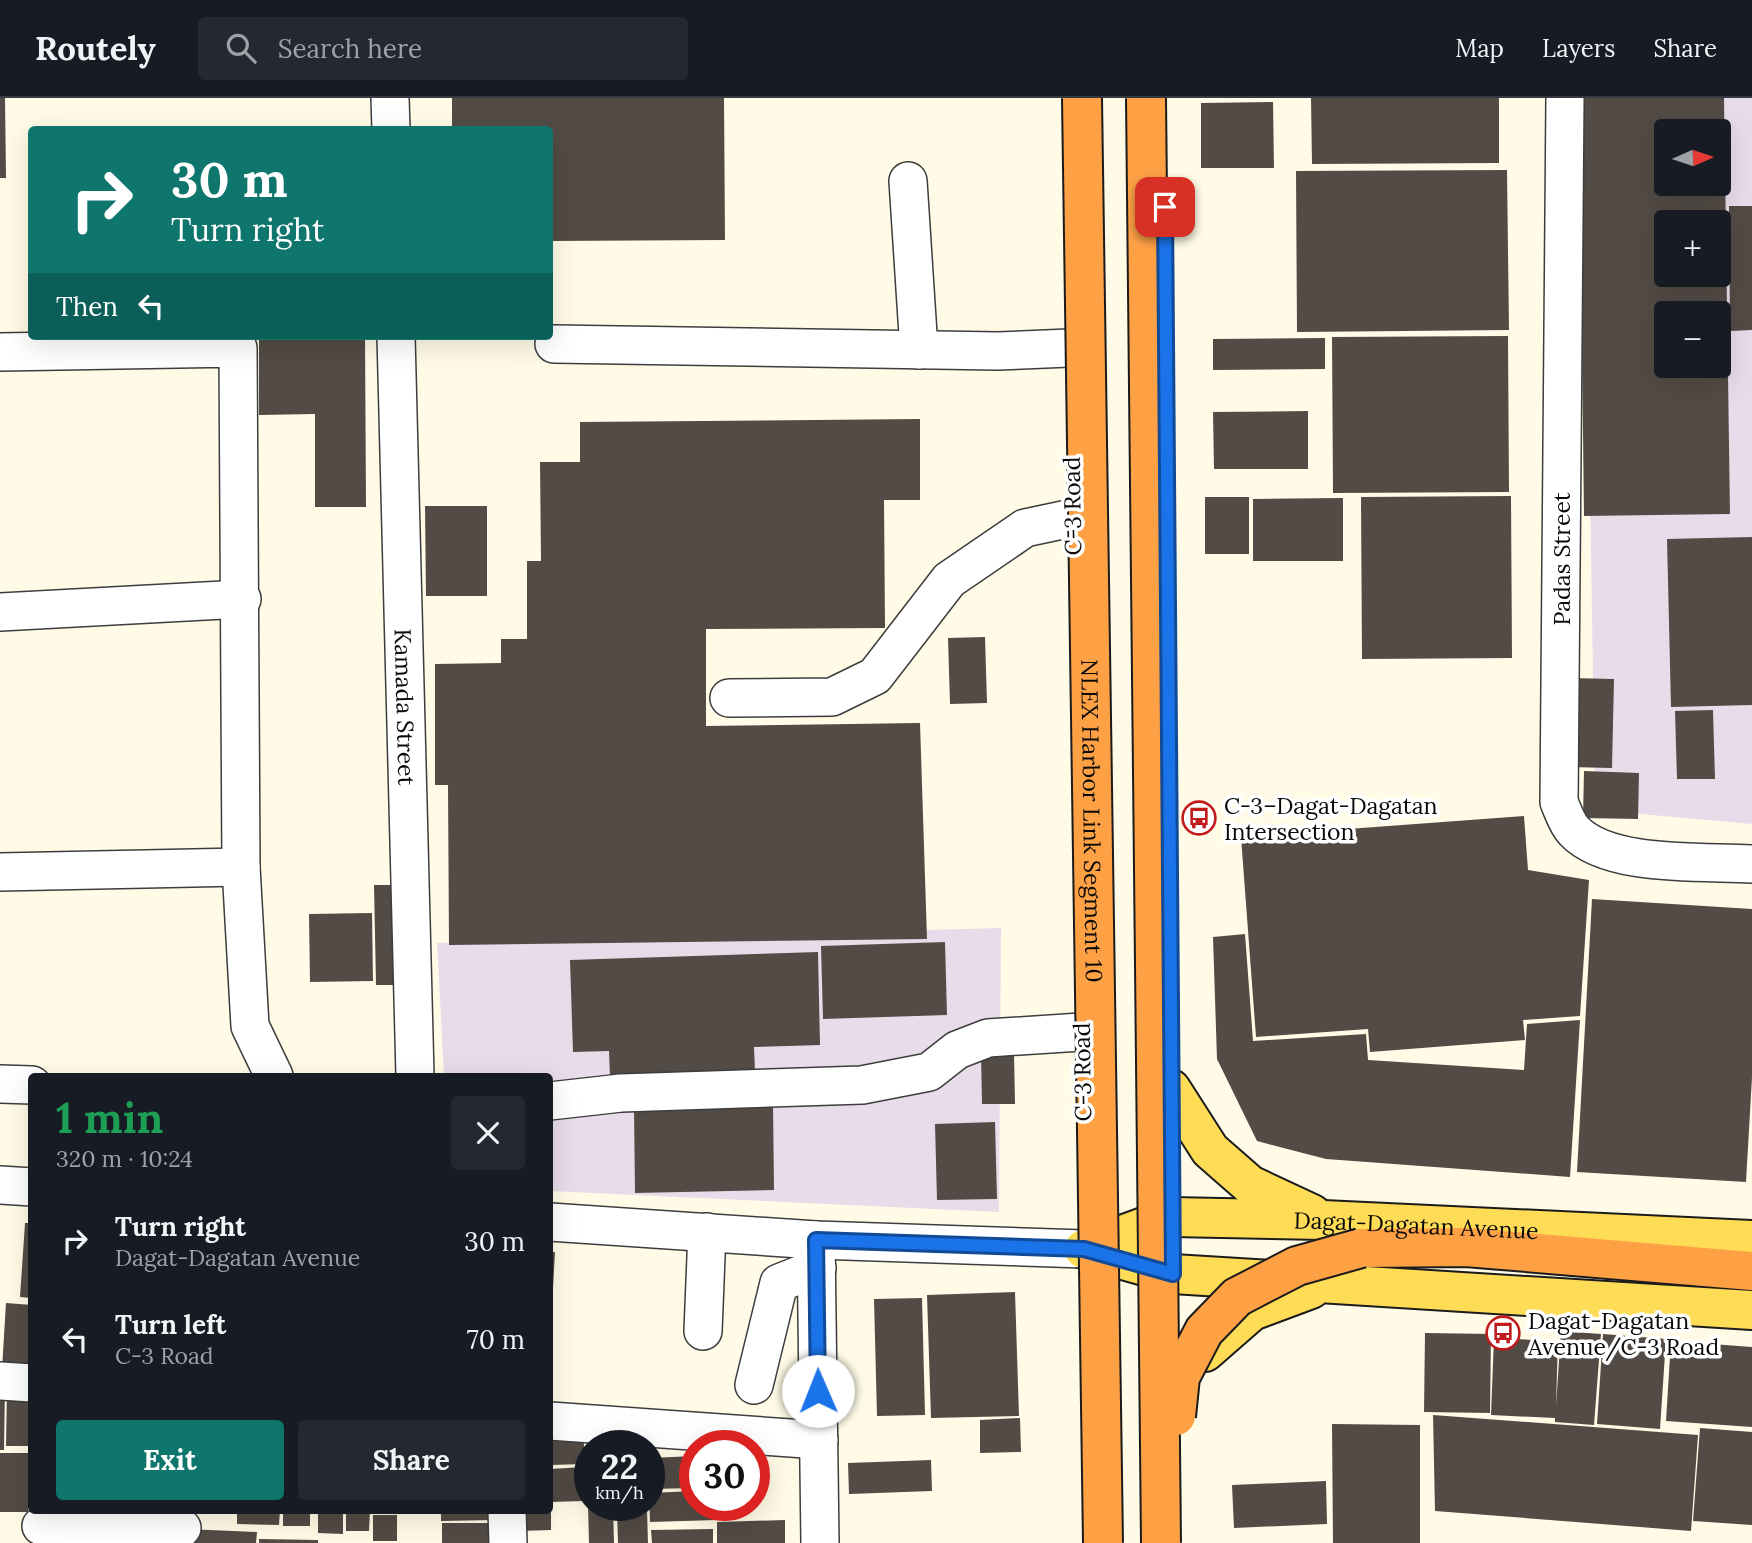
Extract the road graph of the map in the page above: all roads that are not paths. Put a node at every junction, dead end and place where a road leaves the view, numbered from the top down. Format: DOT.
graph roads {
  1 [pos="390,98"];
  2 [pos="1066,98"];
  3 [pos="1083,98"];
  4 [pos="1146,98"];
  5 [pos="1164,98"];
  6 [pos="1565,98"];
  7 [pos="391,126"];
  8 [pos="908,181"];
  9 [pos="396,340"];
  10 [pos="239,342"];
  11 [pos="554,344"];
  12 [pos="1069,348"];
  13 [pos="919,350"];
  14 [pos="0,352"];
  15 [pos="1072,518"];
  16 [pos="242,599"];
  17 [pos="0,612"];
  18 [pos="729,698"];
  19 [pos="1752,864"];
  20 [pos="241,867"];
  21 [pos="0,872"];
  22 [pos="1081,1032"];
  23 [pos="273,1073"];
  24 [pos="415,1073"];
  25 [pos="0,1084"];
  26 [pos="28,1085"];
  27 [pos="1171,1089"];
  28 [pos="553,1101"];
  29 [pos="0,1185"];
  30 [pos="28,1187"];
  31 [pos="1171,1217"];
  32 [pos="1323,1220"];
  33 [pos="553,1222"];
  34 [pos="707,1232"];
  35 [pos="1752,1240"];
  36 [pos="1084,1249"];
  37 [pos="816,1254"];
  38 [pos="1752,1270"];
  39 [pos="1173,1274"];
  40 [pos="1322,1285"];
  41 [pos="1752,1310"];
  42 [pos="703,1331"];
  43 [pos="0,1381"];
  44 [pos="28,1383"];
  45 [pos="754,1385"];
  46 [pos="1172,1396"];
  47 [pos="553,1421"];
  48 [pos="819,1440"];
  49 [pos="507,1514"];
  50 [pos="41,1525"];
  51 [pos="183,1527"];
  52 [pos="508,1543"];
  53 [pos="820,1543"];
  54 [pos="1090,1543"];
  55 [pos="1103,1543"];
  56 [pos="1161,1543"];
  57 [pos="1171,1543"];
  1 -- 7 [label="street"];
  2 -- 12 [label="main road, C-3 Road"];
  3 -- 55 [label="highway, NLEX Harbor Link Segment 10, bridge"];
  4 -- 56 [label="highway, bridge"];
  5 -- 27 [label="main road"];
  6 -- 19 [label="street, Padas Street"];
  8 -- 13 [label="street"];
  9 -- 24 [label="street, Kamada Street"];
  10 -- 14 [label="street"];
  10 -- 16 [label="street"];
  11 -- 13 [label="street"];
  12 -- 13 [label="street"];
  12 -- 15 [label="main road, C-3 Road"];
  15 -- 18 [label="street"];
  15 -- 22 [label="main road, C-3 Road"];
  16 -- 17 [label="street"];
  16 -- 20 [label="street"];
  20 -- 21 [label="street"];
  20 -- 23 [label="street"];
  22 -- 28 [label="street"];
  22 -- 36 [label="main road, C-3 Road"];
  25 -- 26 [label="street"];
  27 -- 31 [label="main road"];
  27 -- 32 [label="main road"];
  29 -- 30 [label="street"];
  31 -- 32 [label="main road, Dagat-Dagatan Avenue"];
  31 -- 36 [label="main road, Dagat-Dagatan Avenue"];
  31 -- 39 [label="main road"];
  32 -- 35 [label="main road, Dagat-Dagatan Avenue"];
  33 -- 34 [label="street, Dagat-Dagatan Avenue"];
  34 -- 37 [label="street, Dagat-Dagatan Avenue"];
  34 -- 42 [label="street"];
  36 -- 37 [label="street, Dagat-Dagatan Avenue"];
  36 -- 39 [label="main road, Dagat-Dagatan Avenue"];
  36 -- 54 [label="main road, C-3 Road"];
  37 -- 45 [label="street"];
  37 -- 48 [label="street"];
  38 -- 56 [label="highway, bridge"];
  39 -- 40 [label="main road, Dagat-Dagatan Avenue"];
  39 -- 46 [label="main road"];
  40 -- 41 [label="main road, Dagat-Dagatan Avenue"];
  40 -- 46 [label="main road"];
  43 -- 44 [label="street"];
  46 -- 57 [label="main road"];
  47 -- 48 [label="street"];
  48 -- 53 [label="street"];
  49 -- 52 [label="street"];
  50 -- 51 [label="street"];
}
